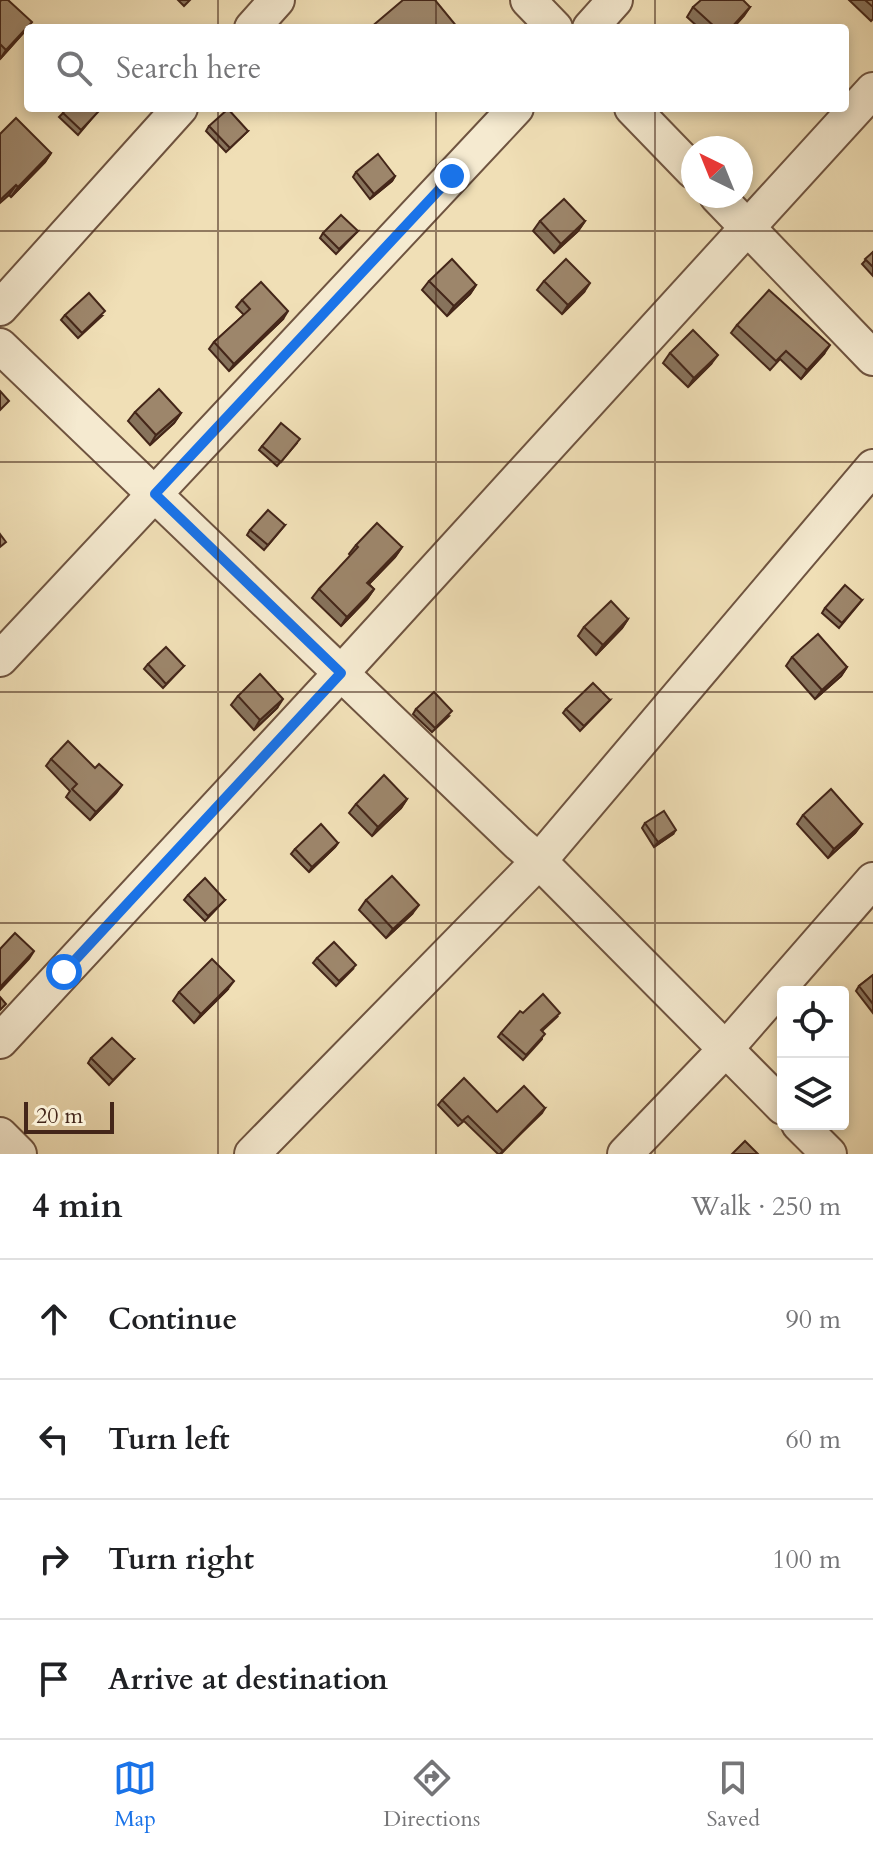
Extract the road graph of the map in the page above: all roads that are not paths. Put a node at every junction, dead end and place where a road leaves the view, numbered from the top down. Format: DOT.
graph roads {
  1 [pos="277,0"];
  2 [pos="528,0"];
  3 [pos="615,0"];
  4 [pos="256,24"];
  5 [pos="551,24"];
  6 [pos="594,24"];
  7 [pos="873,90"];
  8 [pos="176,112"];
  9 [pos="512,112"];
  10 [pos="636,112"];
  11 [pos="681,159"];
  12 [pos="728,208"];
  13 [pos="747,228"];
  14 [pos="0,308"];
  15 [pos="0,346"];
  16 [pos="873,358"];
  17 [pos="873,467"];
  18 [pos="155,494"];
  19 [pos="0,659"];
  20 [pos="341,673"];
  21 [pos="539,861"];
  22 [pos="873,880"];
  23 [pos="0,1041"];
  24 [pos="726,1049"];
  25 [pos="777,1101"];
  26 [pos="805,1130"];
  27 [pos="0,1135"];
  28 [pos="19,1154"];
  29 [pos="252,1154"];
  30 [pos="625,1154"];
  31 [pos="829,1154"];
  1 -- 4 [label="street"];
  2 -- 5 [label="street"];
  3 -- 6 [label="street"];
  7 -- 13 [label="street"];
  8 -- 14 [label="street"];
  9 -- 18 [label="street"];
  10 -- 11 [label="street"];
  12 -- 13 [label="street"];
  13 -- 16 [label="street"];
  13 -- 20 [label="street"];
  15 -- 18 [label="street"];
  17 -- 21 [label="street"];
  18 -- 19 [label="street"];
  18 -- 20 [label="street"];
  20 -- 21 [label="street"];
  20 -- 23 [label="street"];
  21 -- 24 [label="street"];
  21 -- 29 [label="street"];
  22 -- 24 [label="street"];
  24 -- 25 [label="street"];
  24 -- 30 [label="street"];
  26 -- 31 [label="street"];
  27 -- 28 [label="street"];
}
